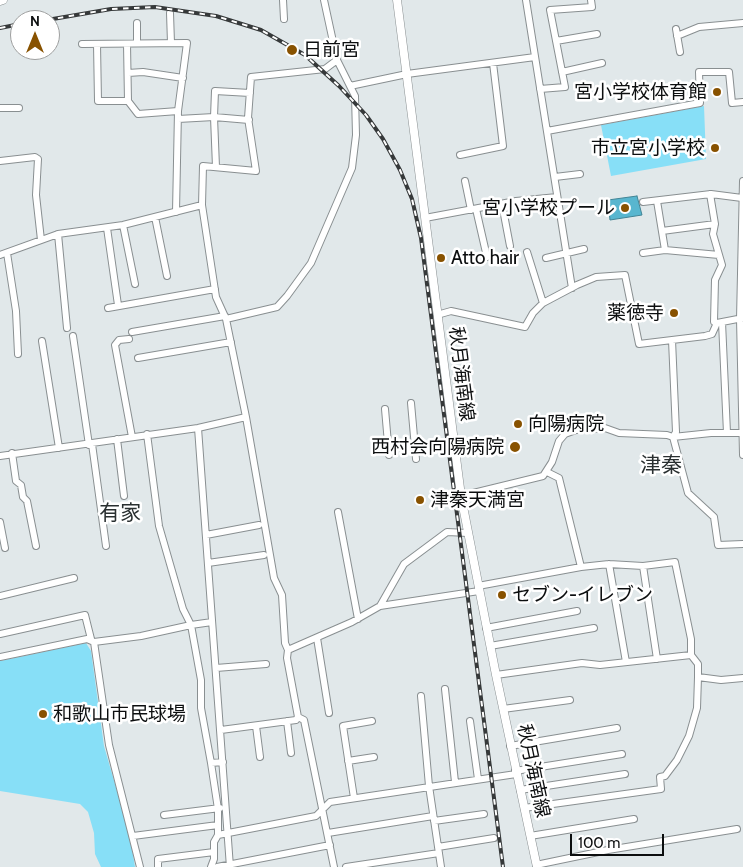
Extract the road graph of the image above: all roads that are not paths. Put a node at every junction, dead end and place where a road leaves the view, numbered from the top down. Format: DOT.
graph roads {
  1 [pos="283,0"];
  2 [pos="324,0"];
  3 [pos="397,0"];
  4 [pos="526,0"];
  5 [pos="591,0"];
  6 [pos="170,14"];
  7 [pos="284,19"];
  8 [pos="137,22"];
  9 [pos="743,23"];
  10 [pos="597,34"];
  11 [pos="556,41"];
  12 [pos="171,43"];
  13 [pos="82,44"];
  14 [pos="97,44"];
  15 [pos="127,44"];
  16 [pos="137,44"];
  17 [pos="680,52"];
  18 [pos="535,57"];
  19 [pos="337,60"];
  20 [pos="493,62"];
  21 [pos="602,63"];
  22 [pos="562,72"];
  23 [pos="128,73"];
  24 [pos="407,74"];
  25 [pos="183,78"];
  26 [pos="350,86"];
  27 [pos="540,89"];
  28 [pos="250,93"];
  29 [pos="128,101"];
  30 [pos="743,102"];
  31 [pos="0,108"];
  32 [pos="19,108"];
  33 [pos="178,111"];
  34 [pos="214,117"];
  35 [pos="178,119"];
  36 [pos="249,120"];
  37 [pos="547,131"];
  38 [pos="460,155"];
  39 [pos="0,162"];
  40 [pos="216,168"];
  41 [pos="580,174"];
  42 [pos="554,177"];
  43 [pos="466,181"];
  44 [pos="743,181"];
  45 [pos="710,194"];
  46 [pos="557,197"];
  47 [pos="742,198"];
  48 [pos="657,201"];
  49 [pos="643,202"];
  50 [pos="502,204"];
  51 [pos="202,205"];
  52 [pos="474,209"];
  53 [pos="176,212"];
  54 [pos="155,217"];
  55 [pos="425,218"];
  56 [pos="715,224"];
  57 [pos="123,225"];
  58 [pos="106,228"];
  59 [pos="662,231"];
  60 [pos="58,234"];
  61 [pos="41,240"];
  62 [pos="510,246"];
  63 [pos="584,249"];
  64 [pos="665,250"];
  65 [pos="528,252"];
  66 [pos="566,253"];
  67 [pos="643,253"];
  68 [pos="4,254"];
  69 [pos="718,255"];
  70 [pos="487,257"];
  71 [pos="546,258"];
  72 [pos="568,271"];
  73 [pos="560,273"];
  74 [pos="167,276"];
  75 [pos="135,284"];
  76 [pos="572,288"];
  77 [pos="215,289"];
  78 [pos="543,303"];
  79 [pos="118,305"];
  80 [pos="108,308"];
  81 [pos="437,315"];
  82 [pos="226,318"];
  83 [pos="742,318"];
  84 [pos="719,323"];
  85 [pos="66,328"];
  86 [pos="73,336"];
  87 [pos="672,340"];
  88 [pos="42,341"];
  89 [pos="231,342"];
  90 [pos="18,354"];
  91 [pos="138,358"];
  92 [pos="411,403"];
  93 [pos="385,409"];
  94 [pos="246,417"];
  95 [pos="198,428"];
  96 [pos="727,433"];
  97 [pos="742,433"];
  98 [pos="147,434"];
  99 [pos="132,437"];
  100 [pos="673,437"];
  101 [pos="117,440"];
  102 [pos="90,444"];
  103 [pos="59,448"];
  104 [pos="12,454"];
  105 [pos="388,455"];
  106 [pos="743,455"];
  107 [pos="0,456"];
  108 [pos="416,459"];
  109 [pos="547,472"];
  110 [pos="124,496"];
  111 [pos="461,496"];
  112 [pos="338,512"];
  113 [pos="0,522"];
  114 [pos="259,525"];
  115 [pos="468,533"];
  116 [pos="206,535"];
  117 [pos="743,544"];
  118 [pos="36,546"];
  119 [pos="106,546"];
  120 [pos="5,548"];
  121 [pos="264,555"];
  122 [pos="208,563"];
  123 [pos="609,564"];
  124 [pos="643,566"];
  125 [pos="581,567"];
  126 [pos="74,578"];
  127 [pos="478,588"];
  128 [pos="0,596"];
  129 [pos="380,606"];
  130 [pos="577,611"];
  131 [pos="358,619"];
  132 [pos="212,622"];
  133 [pos="191,624"];
  134 [pos="486,628"];
  135 [pos="594,628"];
  136 [pos="0,634"];
  137 [pos="317,638"];
  138 [pos="92,641"];
  139 [pos="490,646"];
  140 [pos="288,650"];
  141 [pos="691,655"];
  142 [pos="0,657"];
  143 [pos="657,659"];
  144 [pos="626,662"];
  145 [pos="266,664"];
  146 [pos="216,668"];
  147 [pos="496,675"];
  148 [pos="698,677"];
  149 [pos="743,678"];
  150 [pos="445,689"];
  151 [pos="421,696"];
  152 [pos="570,700"];
  153 [pos="503,710"];
  154 [pos="328,713"];
  155 [pos="298,717"];
  156 [pos="470,721"];
  157 [pos="287,722"];
  158 [pos="372,722"];
  159 [pos="256,726"];
  160 [pos="617,728"];
  161 [pos="221,730"];
  162 [pos="510,746"];
  163 [pos="291,753"];
  164 [pos="622,754"];
  165 [pos="260,757"];
  166 [pos="374,757"];
  167 [pos="348,761"];
  168 [pos="223,762"];
  169 [pos="211,763"];
  170 [pos="516,773"];
  171 [pos="625,774"];
  172 [pos="478,779"];
  173 [pos="455,782"];
  174 [pos="429,786"];
  175 [pos="520,790"];
  176 [pos="354,798"];
  177 [pos="226,808"];
  178 [pos="524,808"];
  179 [pos="218,809"];
  180 [pos="323,811"];
  181 [pos="484,814"];
  182 [pos="164,815"];
  183 [pos="434,818"];
  184 [pos="634,819"];
  185 [pos="218,825"];
  186 [pos="737,829"];
  187 [pos="228,833"];
  188 [pos="328,833"];
  189 [pos="218,835"];
  190 [pos="133,836"];
  191 [pos="530,836"];
  192 [pos="494,838"];
  193 [pos="330,845"];
  194 [pos="438,850"];
  195 [pos="214,852"];
  196 [pos="230,866"];
  197 [pos="537,866"];
  198 [pos="140,867"];
  199 [pos="158,867"];
  200 [pos="211,867"];
  201 [pos="217,867"];
  202 [pos="334,867"];
  203 [pos="346,867"];
  204 [pos="441,867"];
  1 -- 7 [label="street"];
  2 -- 19 [label="street"];
  3 -- 24 [label="main road, 秋月海南線"];
  4 -- 18 [label="street"];
  5 -- 11 [label="street"];
  6 -- 12 [label="street"];
  8 -- 16 [label="street"];
  9 -- 17 [label="street"];
  10 -- 11 [label="street"];
  11 -- 22 [label="street"];
  12 -- 16 [label="street"];
  12 -- 25 [label="street"];
  13 -- 14 [label="street"];
  14 -- 15 [label="street"];
  14 -- 29 [label="street"];
  15 -- 16 [label="street"];
  15 -- 23 [label="street"];
  18 -- 20 [label="street"];
  18 -- 27 [label="street"];
  19 -- 26 [label="street"];
  19 -- 28 [label="street"];
  20 -- 24 [label="street"];
  20 -- 38 [label="street"];
  21 -- 22 [label="street"];
  22 -- 27 [label="street"];
  23 -- 25 [label="street"];
  23 -- 29 [label="street"];
  24 -- 26 [label="street"];
  24 -- 55 [label="main road, 秋月海南線"];
  25 -- 33 [label="street"];
  26 -- 82 [label="street"];
  27 -- 37 [label="street"];
  28 -- 34 [label="street"];
  28 -- 36 [label="street"];
  29 -- 33 [label="street"];
  30 -- 37 [label="street"];
  31 -- 32 [label="street"];
  33 -- 35 [label="street"];
  34 -- 35 [label="street"];
  34 -- 36 [label="street"];
  34 -- 40 [label="street"];
  35 -- 53 [label="street"];
  36 -- 40 [label="street"];
  37 -- 42 [label="street"];
  39 -- 61 [label="street"];
  40 -- 51 [label="street"];
  41 -- 42 [label="street"];
  42 -- 46 [label="street"];
  43 -- 52 [label="street"];
  44 -- 47 [label="street"];
  45 -- 47 [label="street"];
  45 -- 48 [label="street"];
  45 -- 56 [label="street"];
  46 -- 50 [label="street"];
  46 -- 66 [label="street"];
  47 -- 83 [label="street"];
  48 -- 49 [label="street"];
  48 -- 59 [label="street"];
  50 -- 52 [label="street"];
  50 -- 62 [label="street"];
  51 -- 53 [label="street"];
  51 -- 77 [label="street"];
  52 -- 55 [label="street"];
  52 -- 70 [label="street"];
  53 -- 54 [label="street"];
  54 -- 57 [label="street"];
  54 -- 74 [label="street"];
  55 -- 81 [label="main road, 秋月海南線"];
  56 -- 59 [label="street"];
  56 -- 69 [label="street"];
  57 -- 58 [label="street"];
  57 -- 75 [label="street"];
  58 -- 60 [label="street"];
  58 -- 79 [label="street"];
  59 -- 64 [label="street"];
  60 -- 61 [label="street"];
  60 -- 85 [label="street"];
  61 -- 68 [label="street"];
  63 -- 66 [label="street"];
  64 -- 67 [label="street"];
  64 -- 69 [label="street"];
  65 -- 78 [label="street"];
  66 -- 71 [label="street"];
  66 -- 72 [label="street"];
  68 -- 90 [label="street"];
  69 -- 84 [label="street"];
  72 -- 73 [label="street"];
  72 -- 76 [label="street"];
  76 -- 78 [label="street"];
  76 -- 87 [label="street"];
  77 -- 79 [label="street"];
  77 -- 82 [label="street"];
  78 -- 81 [label="street"];
  79 -- 80 [label="street"];
  81 -- 111 [label="main road, 秋月海南線"];
  82 -- 89 [label="street"];
  82 -- 99 [label="street"];
  83 -- 84 [label="street"];
  83 -- 97 [label="street"];
  84 -- 87 [label="street"];
  84 -- 96 [label="street"];
  86 -- 102 [label="street"];
  87 -- 100 [label="street"];
  88 -- 103 [label="street"];
  89 -- 91 [label="street"];
  89 -- 94 [label="street"];
  92 -- 108 [label="street"];
  93 -- 105 [label="street"];
  94 -- 95 [label="street"];
  94 -- 140 [label="street"];
  95 -- 98 [label="street"];
  95 -- 116 [label="street"];
  96 -- 97 [label="street"];
  96 -- 100 [label="street"];
  97 -- 106 [label="street"];
  98 -- 99 [label="street"];
  98 -- 133 [label="street"];
  99 -- 101 [label="street"];
  100 -- 109 [label="street"];
  100 -- 117 [label="street"];
  101 -- 102 [label="street"];
  101 -- 110 [label="street"];
  102 -- 103 [label="street"];
  102 -- 119 [label="street"];
  103 -- 104 [label="street"];
  104 -- 107 [label="street"];
  104 -- 118 [label="street"];
  109 -- 111 [label="street"];
  109 -- 125 [label="street"];
  111 -- 115 [label="main road, 秋月海南線"];
  112 -- 131 [label="street"];
  113 -- 120 [label="street"];
  114 -- 116 [label="street"];
  115 -- 127 [label="main road, 秋月海南線"];
  115 -- 129 [label="street"];
  116 -- 122 [label="street"];
  121 -- 122 [label="street"];
  122 -- 132 [label="street"];
  123 -- 124 [label="street"];
  123 -- 125 [label="street"];
  123 -- 144 [label="street"];
  124 -- 141 [label="street"];
  124 -- 143 [label="street"];
  125 -- 127 [label="street"];
  126 -- 128 [label="street"];
  127 -- 129 [label="street"];
  127 -- 134 [label="main road, 秋月海南線"];
  129 -- 131 [label="street"];
  130 -- 134 [label="street"];
  131 -- 137 [label="street"];
  132 -- 133 [label="street"];
  132 -- 146 [label="street"];
  133 -- 138 [label="street"];
  133 -- 169 [label="street"];
  134 -- 139 [label="main road, 秋月海南線"];
  135 -- 139 [label="street"];
  136 -- 138 [label="street"];
  137 -- 140 [label="street"];
  137 -- 154 [label="street"];
  138 -- 142 [label="street"];
  138 -- 190 [label="street"];
  139 -- 147 [label="main road, 秋月海南線"];
  140 -- 155 [label="street"];
  141 -- 143 [label="street"];
  141 -- 148 [label="street"];
  143 -- 144 [label="street"];
  144 -- 147 [label="street"];
  145 -- 146 [label="street"];
  146 -- 161 [label="street"];
  147 -- 153 [label="main road, 秋月海南線"];
  148 -- 149 [label="street"];
  148 -- 178 [label="street"];
  150 -- 173 [label="street"];
  151 -- 174 [label="street"];
  152 -- 153 [label="street"];
  153 -- 162 [label="main road, 秋月海南線"];
  155 -- 157 [label="street"];
  155 -- 180 [label="street"];
  156 -- 172 [label="street"];
  157 -- 159 [label="street"];
  157 -- 163 [label="street"];
  158 -- 167 [label="street"];
  159 -- 161 [label="street"];
  159 -- 165 [label="street"];
  160 -- 162 [label="street"];
  161 -- 168 [label="street"];
  162 -- 170 [label="main road, 秋月海南線"];
  164 -- 170 [label="street"];
  166 -- 167 [label="street"];
  167 -- 176 [label="street"];
  168 -- 169 [label="street"];
  168 -- 177 [label="street"];
  169 -- 179 [label="street"];
  170 -- 172 [label="street"];
  170 -- 175 [label="main road, 秋月海南線"];
  171 -- 175 [label="street"];
  172 -- 173 [label="street"];
  173 -- 174 [label="street"];
  174 -- 176 [label="street"];
  174 -- 183 [label="street"];
  175 -- 178 [label="main road, 秋月海南線"];
  176 -- 180 [label="street"];
  177 -- 179 [label="street"];
  177 -- 187 [label="street"];
  178 -- 191 [label="main road, 秋月海南線"];
  179 -- 182 [label="street"];
  179 -- 185 [label="street"];
  180 -- 187 [label="street"];
  180 -- 188 [label="street"];
  181 -- 183 [label="street"];
  183 -- 188 [label="street"];
  183 -- 194 [label="street"];
  184 -- 191 [label="street"];
  185 -- 189 [label="street"];
  185 -- 190 [label="street"];
  186 -- 197 [label="street"];
  187 -- 189 [label="street"];
  187 -- 196 [label="street"];
  188 -- 193 [label="street"];
  189 -- 195 [label="street"];
  190 -- 198 [label="street"];
  191 -- 197 [label="main road, 秋月海南線"];
  192 -- 194 [label="street"];
  193 -- 196 [label="street"];
  193 -- 202 [label="street"];
  194 -- 203 [label="street"];
  194 -- 204 [label="street"];
  195 -- 199 [label="street"];
  195 -- 200 [label="street"];
  196 -- 201 [label="street"];
}
